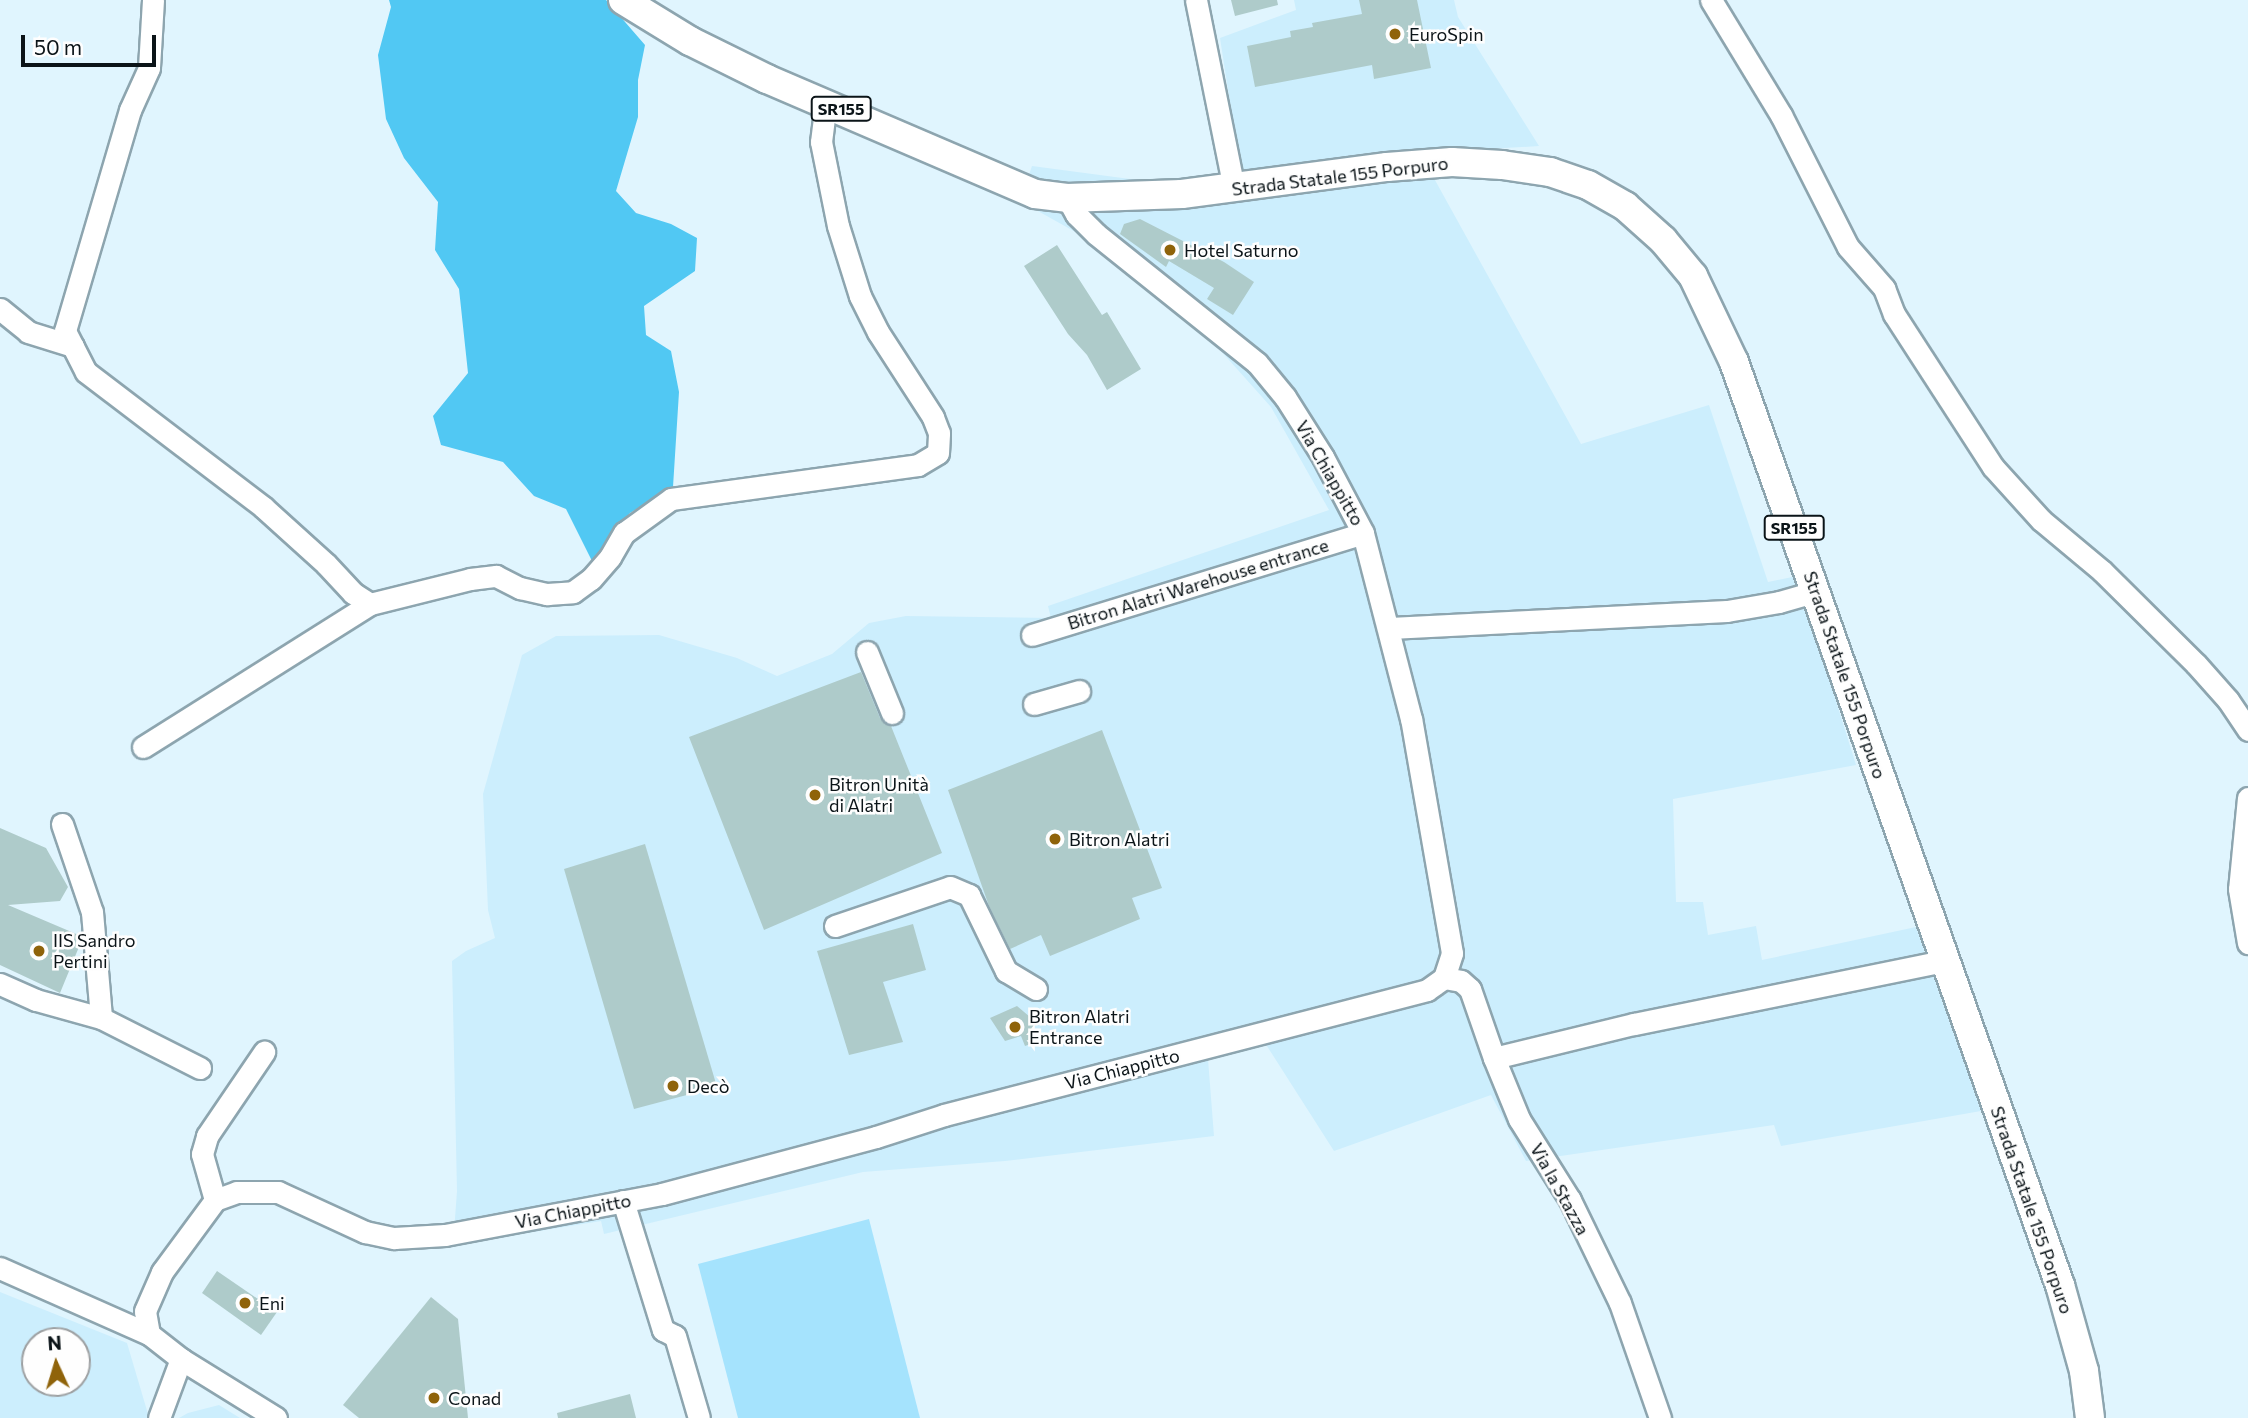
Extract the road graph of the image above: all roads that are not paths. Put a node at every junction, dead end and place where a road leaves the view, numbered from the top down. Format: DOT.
graph roads {
  1 [pos="153,0"];
  2 [pos="623,0"];
  3 [pos="1196,0"];
  4 [pos="1711,0"];
  5 [pos="826,102"];
  6 [pos="1234,189"];
  7 [pos="1067,198"];
  8 [pos="0,309"];
  9 [pos="73,346"];
  10 [pos="1363,533"];
  11 [pos="1817,591"];
  12 [pos="370,604"];
  13 [pos="1390,628"];
  14 [pos="1032,635"];
  15 [pos="867,652"];
  16 [pos="1079,691"];
  17 [pos="1034,704"];
  18 [pos="892,713"];
  19 [pos="2248,730"];
  20 [pos="144,747"];
  21 [pos="2248,798"];
  22 [pos="62,824"];
  23 [pos="835,926"];
  24 [pos="2248,943"];
  25 [pos="1944,961"];
  26 [pos="1444,978"];
  27 [pos="0,984"];
  28 [pos="1036,989"];
  29 [pos="101,1018"];
  30 [pos="264,1052"];
  31 [pos="1493,1058"];
  32 [pos="200,1068"];
  33 [pos="215,1200"];
  34 [pos="623,1201"];
  35 [pos="0,1268"];
  36 [pos="149,1334"];
  37 [pos="181,1359"];
  38 [pos="159,1418"];
  39 [pos="276,1418"];
  40 [pos="699,1418"];
  41 [pos="1660,1418"];
  42 [pos="2090,1418"];
  1 -- 9 [label="street"];
  2 -- 5 [label="main road, Strada Statale 155 Porpuro / SR155"];
  3 -- 6 [label="street"];
  4 -- 19 [label="street"];
  5 -- 7 [label="main road, Strada Statale 155 Porpuro / SR155"];
  5 -- 12 [label="street"];
  6 -- 7 [label="main road, Strada Statale 155 Porpuro / SR155"];
  6 -- 11 [label="main road, Strada Statale 155 Porpuro / SR155"];
  7 -- 10 [label="street, Via Chiappitto"];
  8 -- 9 [label="street"];
  9 -- 12 [label="street"];
  10 -- 13 [label="street, Via Chiappitto"];
  10 -- 14 [label="street, Bitron Alatri Warehouse entrance"];
  11 -- 13 [label="street"];
  11 -- 25 [label="main road, Strada Statale 155 Porpuro / SR155"];
  12 -- 20 [label="street"];
  13 -- 26 [label="street, Via Chiappitto"];
  15 -- 18 [label="street"];
  16 -- 17 [label="street"];
  21 -- 24 [label="street"];
  22 -- 29 [label="street"];
  23 -- 28 [label="street"];
  25 -- 31 [label="street"];
  25 -- 42 [label="main road, Strada Statale 155 Porpuro / SR155"];
  26 -- 31 [label="street, Via la Stazza"];
  26 -- 34 [label="street, Via Chiappitto"];
  27 -- 29 [label="street"];
  29 -- 32 [label="street"];
  30 -- 33 [label="street"];
  31 -- 41 [label="street, Via la Stazza"];
  33 -- 34 [label="street, Via Chiappitto"];
  33 -- 36 [label="street"];
  34 -- 40 [label="street"];
  35 -- 36 [label="street"];
  36 -- 37 [label="street"];
  37 -- 38 [label="street"];
  37 -- 39 [label="street"];
}
